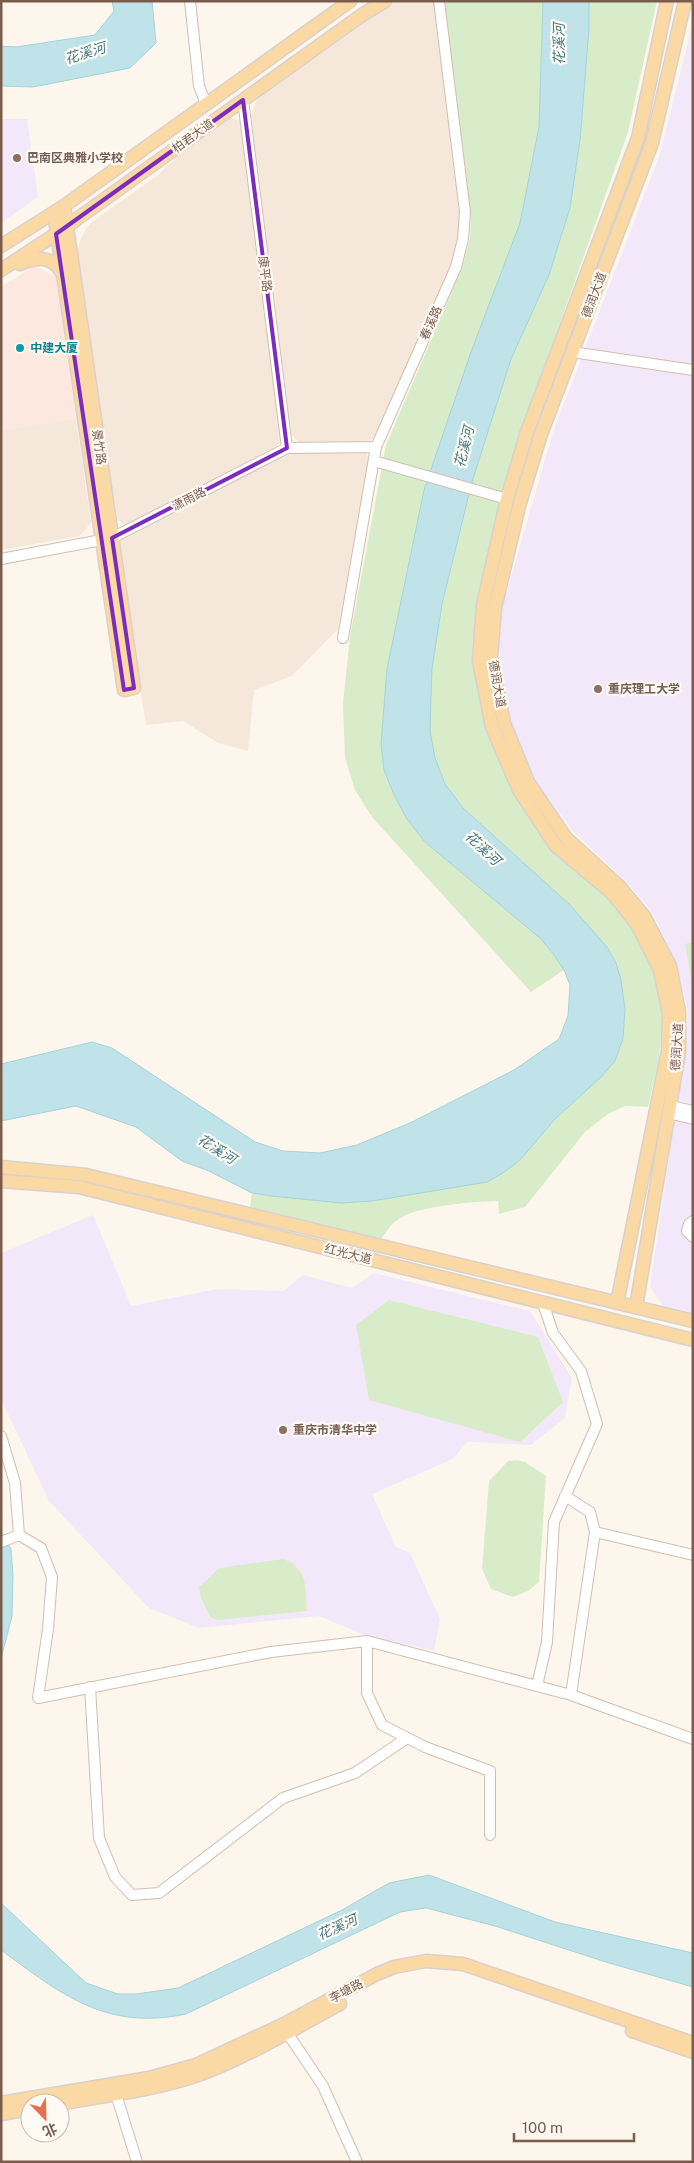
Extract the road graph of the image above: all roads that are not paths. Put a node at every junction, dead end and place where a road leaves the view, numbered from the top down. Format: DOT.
graph roads {
  1 [pos="190,1"];
  2 [pos="350,1"];
  3 [pos="385,1"];
  4 [pos="439,1"];
  5 [pos="667,1"];
  6 [pos="685,1"];
  7 [pos="243,100"];
  8 [pos="206,104"];
  9 [pos="59,209"];
  10 [pos="61,230"];
  11 [pos="1,246"];
  12 [pos="1,271"];
  13 [pos="62,273"];
  14 [pos="572,352"];
  15 [pos="693,370"];
  16 [pos="376,447"];
  17 [pos="287,448"];
  18 [pos="374,462"];
  19 [pos="507,499"];
  20 [pos="106,540"];
  21 [pos="1,560"];
  22 [pos="343,638"];
  23 [pos="129,689"];
  24 [pos="669,1109"];
  25 [pos="693,1111"];
  26 [pos="693,1119"];
  27 [pos="1,1167"];
  28 [pos="1,1181"];
  29 [pos="693,1221"];
  30 [pos="693,1238"];
  31 [pos="543,1303"];
  32 [pos="617,1303"];
  33 [pos="636,1307"];
  34 [pos="693,1321"];
  35 [pos="693,1340"];
  36 [pos="1,1436"];
  37 [pos="565,1496"];
  38 [pos="595,1532"];
  39 [pos="19,1535"];
  40 [pos="3,1541"];
  41 [pos="693,1555"];
  42 [pos="368,1641"];
  43 [pos="537,1686"];
  44 [pos="90,1687"];
  45 [pos="571,1695"];
  46 [pos="407,1738"];
  47 [pos="693,1738"];
  48 [pos="490,1835"];
  49 [pos="285,2029"];
  50 [pos="693,2043"];
  51 [pos="693,2052"];
  52 [pos="116,2094"];
  53 [pos="70,2102"];
  54 [pos="1,2104"];
  55 [pos="20,2111"];
  56 [pos="1,2114"];
  57 [pos="137,2162"];
  58 [pos="357,2162"];
  1 -- 8 [label="street"];
  2 -- 8 [label="main road, 柏君大道"];
  3 -- 7 [label="main road, 柏君大道"];
  4 -- 16 [label="street, 春溪路"];
  5 -- 19 [label="main road, 德润大道"];
  6 -- 14 [label="main road, 德润大道"];
  7 -- 10 [label="main road, 柏君大道"];
  7 -- 17 [label="street, 康平路"];
  8 -- 9 [label="main road, 柏君大道"];
  9 -- 10 [label="main road, 景竹路"];
  9 -- 11 [label="main road, 柏君大道"];
  10 -- 12 [label="main road, 柏君大道"];
  10 -- 13 [label="main road, 景竹路"];
  10 -- 20 [label="main road, 景竹路"];
  12 -- 13 [label="main road"];
  13 -- 20 [label="main road, 景竹路"];
  14 -- 15 [label="street"];
  14 -- 24 [label="main road, 德润大道"];
  16 -- 17 [label="street, 潇雨路"];
  16 -- 18 [label="street, 春溪路"];
  17 -- 20 [label="street, 潇雨路"];
  18 -- 19 [label="street"];
  18 -- 22 [label="street, 春溪路"];
  19 -- 32 [label="main road, 德润大道"];
  20 -- 21 [label="street, 潇雨路"];
  20 -- 23 [label="main road, 景竹路"];
  24 -- 25 [label="street"];
  24 -- 26 [label="street"];
  24 -- 33 [label="main road, 德润大道"];
  27 -- 32 [label="main road, 红光大道"];
  28 -- 31 [label="main road, 红光大道"];
  29 -- 30 [label="street"];
  31 -- 35 [label="main road, 红光大道"];
  31 -- 37 [label="street"];
  32 -- 33 [label="main road, 红光大道"];
  33 -- 34 [label="main road, 红光大道"];
  36 -- 39 [label="street"];
  37 -- 38 [label="street"];
  37 -- 43 [label="street"];
  38 -- 41 [label="street"];
  38 -- 45 [label="street"];
  39 -- 40 [label="street"];
  39 -- 44 [label="street"];
  42 -- 43 [label="street"];
  42 -- 44 [label="street"];
  42 -- 46 [label="street"];
  43 -- 45 [label="street"];
  44 -- 46 [label="street"];
  45 -- 47 [label="street"];
  46 -- 48 [label="street"];
  49 -- 50 [label="main road, 李塘路"];
  49 -- 51 [label="main road, 李塘路"];
  49 -- 52 [label="main road, 李塘路"];
  49 -- 54 [label="main road, 李塘路"];
  49 -- 58 [label="street"];
  52 -- 53 [label="main road, 李塘路"];
  52 -- 57 [label="street"];
  55 -- 56 [label="main road"];
}
